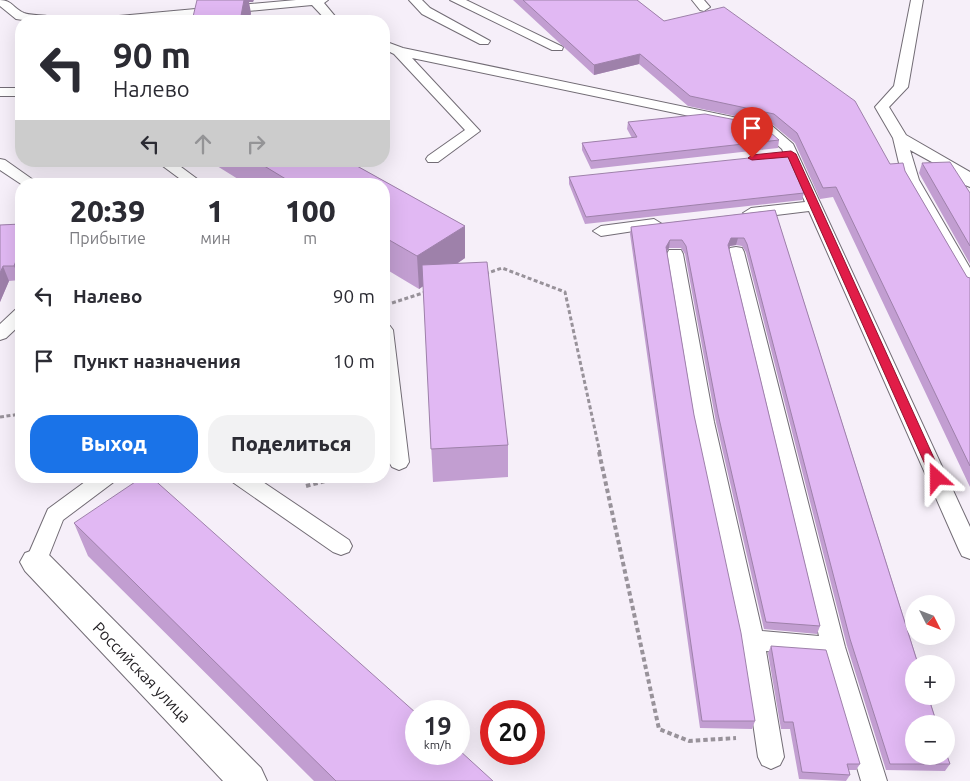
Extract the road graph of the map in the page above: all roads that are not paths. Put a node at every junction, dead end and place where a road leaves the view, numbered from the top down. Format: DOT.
graph roads {
  1 [pos="0,0"];
  2 [pos="415,0"];
  3 [pos="456,0"];
  4 [pos="917,0"];
  5 [pos="319,1"];
  6 [pos="282,6"];
  7 [pos="19,15"];
  8 [pos="198,15"];
  9 [pos="281,15"];
  10 [pos="329,15"];
  11 [pos="484,41"];
  12 [pos="390,47"];
  13 [pos="557,47"];
  14 [pos="399,51"];
  15 [pos="0,92"];
  16 [pos="15,92"];
  17 [pos="900,138"];
  18 [pos="791,154"];
  19 [pos="772,156"];
  20 [pos="433,159"];
  21 [pos="0,163"];
  22 [pos="172,167"];
  23 [pos="23,178"];
  24 [pos="188,178"];
  25 [pos="970,182"];
  26 [pos="814,206"];
  27 [pos="737,215"];
  28 [pos="669,223"];
  29 [pos="601,231"];
  30 [pos="736,252"];
  31 [pos="675,254"];
  32 [pos="970,283"];
  33 [pos="15,320"];
  34 [pos="0,334"];
  35 [pos="390,383"];
  36 [pos="399,462"];
  37 [pos="81,483"];
  38 [pos="98,483"];
  39 [pos="248,483"];
  40 [pos="55,515"];
  41 [pos="341,546"];
  42 [pos="970,550"];
  43 [pos="36,562"];
  44 [pos="753,640"];
  45 [pos="833,647"];
  46 [pos="770,747"];
  47 [pos="248,781"];
  48 [pos="874,781"];
  1 -- 7 [label="lane"];
  2 -- 11 [label="lane"];
  3 -- 13 [label="lane"];
  4 -- 17 [label="lane"];
  5 -- 6 [label="lane"];
  5 -- 10 [label="lane"];
  6 -- 8 [label="lane"];
  6 -- 9 [label="lane"];
  12 -- 14 [label="lane"];
  14 -- 18 [label="lane"];
  14 -- 20 [label="lane"];
  15 -- 16 [label="lane"];
  17 -- 25 [label="lane"];
  17 -- 32 [label="lane"];
  18 -- 19 [label="lane"];
  18 -- 26 [label="lane"];
  21 -- 23 [label="lane"];
  22 -- 24 [label="lane"];
  26 -- 27 [label="lane"];
  26 -- 42 [label="lane"];
  28 -- 29 [label="lane"];
  30 -- 45 [label="lane"];
  31 -- 44 [label="lane"];
  33 -- 34 [label="lane"];
  35 -- 36 [label="lane"];
  37 -- 40 [label="lane"];
  38 -- 40 [label="lane"];
  39 -- 41 [label="lane"];
  40 -- 43 [label="lane"];
  43 -- 47 [label="street, Российская улица"];
  44 -- 45 [label="lane"];
  44 -- 46 [label="lane"];
  45 -- 48 [label="lane"];
}
